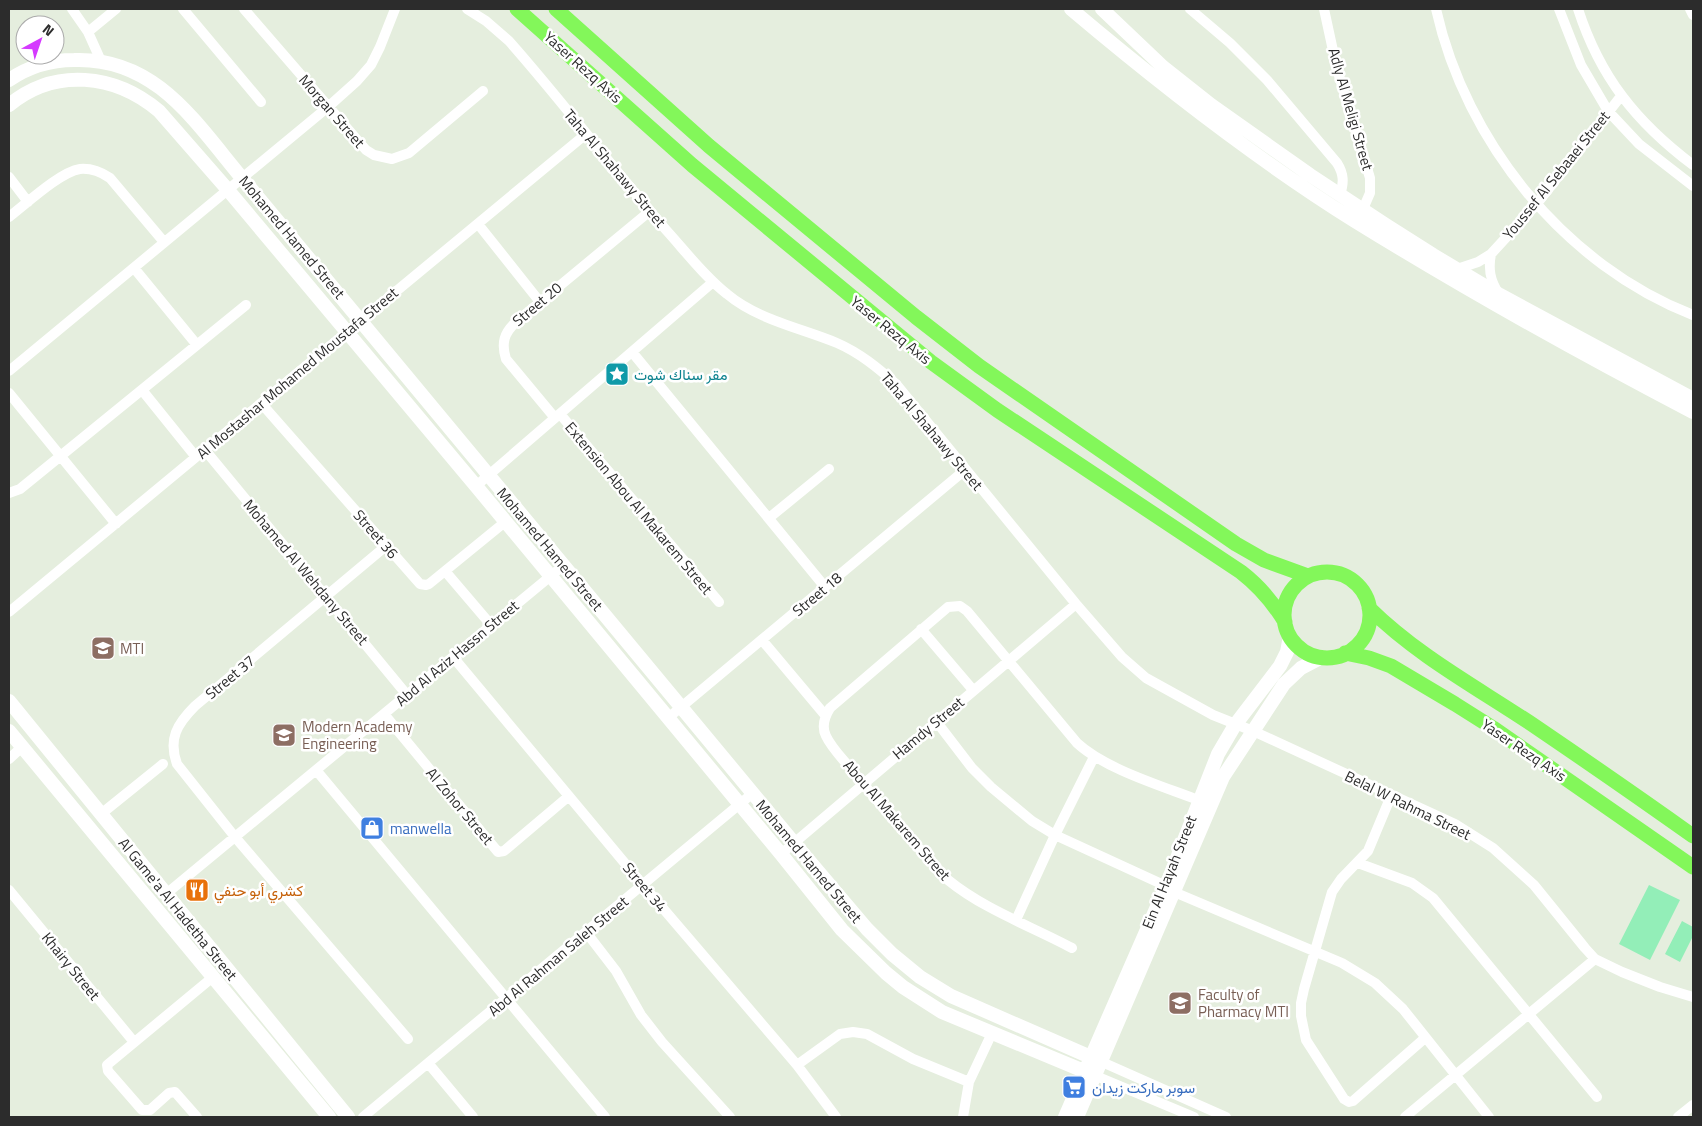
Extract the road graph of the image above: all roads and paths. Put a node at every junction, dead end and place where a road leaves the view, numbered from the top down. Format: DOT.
graph roads {
  1 [pos="72,9"];
  2 [pos="116,9"];
  3 [pos="183,9"];
  4 [pos="244,9"];
  5 [pos="395,9"];
  6 [pos="467,9"];
  7 [pos="517,9"];
  8 [pos="556,9"];
  9 [pos="1070,9"];
  10 [pos="1102,9"];
  11 [pos="1190,9"];
  12 [pos="1324,9"];
  13 [pos="1436,9"];
  14 [pos="1559,9"];
  15 [pos="1690,9"];
  16 [pos="1581,10"];
  17 [pos="1693,15"];
  18 [pos="88,32"];
  19 [pos="101,61"];
  20 [pos="9,80"];
  21 [pos="483,91"];
  22 [pos="1620,96"];
  23 [pos="261,102"];
  24 [pos="9,105"];
  25 [pos="328,107"];
  26 [pos="1608,111"];
  27 [pos="586,134"];
  28 [pos="1693,165"];
  29 [pos="9,177"];
  30 [pos="242,178"];
  31 [pos="1693,186"];
  32 [pos="228,190"];
  33 [pos="1340,194"];
  34 [pos="28,202"];
  35 [pos="1536,205"];
  36 [pos="1363,209"];
  37 [pos="650,211"];
  38 [pos="9,217"];
  39 [pos="478,224"];
  40 [pos="164,242"];
  41 [pos="1491,254"];
  42 [pos="134,268"];
  43 [pos="1457,269"];
  44 [pos="713,282"];
  45 [pos="1500,294"];
  46 [pos="540,302"];
  47 [pos="246,305"];
  48 [pos="1693,315"];
  49 [pos="361,320"];
  50 [pos="347,332"];
  51 [pos="197,344"];
  52 [pos="632,352"];
  53 [pos="9,371"];
  54 [pos="142,390"];
  55 [pos="9,393"];
  56 [pos="1693,399"];
  57 [pos="261,404"];
  58 [pos="1693,412"];
  59 [pos="558,416"];
  60 [pos="204,450"];
  61 [pos="61,456"];
  62 [pos="196,457"];
  63 [pos="829,469"];
  64 [pos="965,470"];
  65 [pos="489,475"];
  66 [pos="476,486"];
  67 [pos="9,493"];
  68 [pos="769,518"];
  69 [pos="505,522"];
  70 [pos="116,524"];
  71 [pos="386,546"];
  72 [pos="564,565"];
  73 [pos="445,571"];
  74 [pos="550,576"];
  75 [pos="1308,576"];
  76 [pos="825,587"];
  77 [pos="326,596"];
  78 [pos="718,602"];
  79 [pos="1076,604"];
  80 [pos="1369,608"];
  81 [pos="9,612"];
  82 [pos="1285,622"];
  83 [pos="491,625"];
  84 [pos="922,629"];
  85 [pos="1290,636"];
  86 [pos="762,640"];
  87 [pos="1345,654"];
  88 [pos="453,657"];
  89 [pos="1322,657"];
  90 [pos="1008,661"];
  91 [pos="973,690"];
  92 [pos="407,695"];
  93 [pos="9,701"];
  94 [pos="681,707"];
  95 [pos="384,714"];
  96 [pos="825,715"];
  97 [pos="668,718"];
  98 [pos="936,721"];
  99 [pos="1235,725"];
  100 [pos="9,731"];
  101 [pos="1253,731"];
  102 [pos="22,747"];
  103 [pos="1094,756"];
  104 [pos="9,758"];
  105 [pos="163,764"];
  106 [pos="316,770"];
  107 [pos="863,784"];
  108 [pos="753,794"];
  109 [pos="569,796"];
  110 [pos="1391,796"];
  111 [pos="1198,800"];
  112 [pos="740,804"];
  113 [pos="101,814"];
  114 [pos="1055,835"];
  115 [pos="1693,836"];
  116 [pos="235,837"];
  117 [pos="794,843"];
  118 [pos="781,854"];
  119 [pos="1358,863"];
  120 [pos="1693,867"];
  121 [pos="643,885"];
  122 [pos="1170,889"];
  123 [pos="9,890"];
  124 [pos="166,894"];
  125 [pos="1016,920"];
  126 [pos="586,932"];
  127 [pos="1072,948"];
  128 [pos="1314,952"];
  129 [pos="1595,959"];
  130 [pos="213,977"];
  131 [pos="249,996"];
  132 [pos="506,998"];
  133 [pos="1693,998"];
  134 [pos="236,1006"];
  135 [pos="1529,1014"];
  136 [pos="992,1033"];
  137 [pos="408,1038"];
  138 [pos="1425,1038"];
  139 [pos="134,1042"];
  140 [pos="1096,1060"];
  141 [pos="428,1063"];
  142 [pos="797,1065"];
  143 [pos="1090,1073"];
  144 [pos="1455,1075"];
  145 [pos="969,1082"];
  146 [pos="1597,1097"];
  147 [pos="1693,1105"];
  148 [pos="834,1116"];
  149 [pos="197,1117"];
  150 [pos="329,1117"];
  151 [pos="348,1117"];
  152 [pos="363,1117"];
  153 [pos="473,1117"];
  154 [pos="605,1117"];
  155 [pos="730,1117"];
  156 [pos="963,1117"];
  157 [pos="1065,1117"];
  158 [pos="1078,1117"];
  159 [pos="1194,1117"];
  160 [pos="1225,1117"];
  161 [pos="1405,1117"];
  162 [pos="1488,1117"];
  163 [pos="1678,1117"];
  1 -- 18 [label="street"];
  2 -- 18 [label="street"];
  3 -- 23 [label="street"];
  4 -- 25 [label="street, Morgan Street"];
  5 -- 25 [label="street"];
  6 -- 27 [label="street, Taha Al Shahawy Street"];
  7 -- 82 [label="main road, Yaser Rezq Axis"];
  8 -- 75 [label="main road, Yaser Rezq Axis"];
  9 -- 58 [label="street"];
  10 -- 33 [label="street"];
  11 -- 33 [label="street"];
  12 -- 36 [label="street, Adly Al Meligi Street"];
  13 -- 35 [label="street"];
  14 -- 26 [label="street"];
  15 -- 17 [label="street"];
  16 -- 22 [label="street"];
  18 -- 19 [label="street"];
  19 -- 20 [label="street, Mohamed Hamed Street"];
  19 -- 30 [label="street, Mohamed Hamed Street"];
  21 -- 25 [label="street, Morgan Street"];
  22 -- 26 [label="street, Youssef Al Sebaaei Street"];
  22 -- 28 [label="street"];
  24 -- 32 [label="street, Mohamed Hamed Street"];
  25 -- 30 [label="street"];
  26 -- 31 [label="street"];
  26 -- 35 [label="street, Youssef Al Sebaaei Street"];
  27 -- 37 [label="street, Taha Al Shahawy Street"];
  27 -- 39 [label="street, Al Mostashar Mohamed Moustafa Street"];
  29 -- 34 [label="street"];
  30 -- 32 [label="street"];
  30 -- 49 [label="street, Mohamed Hamed Street"];
  32 -- 40 [label="street"];
  32 -- 50 [label="street, Mohamed Hamed Street"];
  33 -- 36 [label="street"];
  34 -- 38 [label="street"];
  34 -- 40 [label="street"];
  35 -- 41 [label="street, Youssef Al Sebaaei Street"];
  35 -- 48 [label="street"];
  36 -- 43 [label="street"];
  37 -- 44 [label="street, Taha Al Shahawy Street"];
  37 -- 46 [label="street, Street 20"];
  39 -- 46 [label="street"];
  39 -- 49 [label="street, Al Mostashar Mohamed Moustafa Street"];
  40 -- 42 [label="street"];
  41 -- 43 [label="street, Youssef Al Sebaaei Street"];
  41 -- 45 [label="street"];
  42 -- 51 [label="street"];
  42 -- 53 [label="street"];
  43 -- 45 [label="street"];
  44 -- 52 [label="street"];
  44 -- 64 [label="street, Taha Al Shahawy Street"];
  45 -- 56 [label="street"];
  46 -- 59 [label="street, Street 20"];
  47 -- 51 [label="street"];
  49 -- 50 [label="street, Al Mostashar Mohamed Moustafa Street"];
  49 -- 65 [label="street, Mohamed Hamed Street"];
  50 -- 57 [label="street, Al Mostashar Mohamed Moustafa Street"];
  50 -- 66 [label="street, Mohamed Hamed Street"];
  51 -- 54 [label="street"];
  52 -- 59 [label="street"];
  52 -- 68 [label="street"];
  54 -- 61 [label="street"];
  54 -- 62 [label="street"];
  55 -- 61 [label="street"];
  57 -- 60 [label="street, Al Mostashar Mohamed Moustafa Street"];
  57 -- 71 [label="street, Street 36"];
  59 -- 65 [label="street"];
  59 -- 78 [label="street, Extension Abou Al Makarem Street"];
  60 -- 62 [label="street, Al Mostashar Mohamed Moustafa Street"];
  60 -- 77 [label="street, Mohamed Al Wehdany Street"];
  61 -- 67 [label="street"];
  61 -- 70 [label="street"];
  62 -- 70 [label="street, Al Mostashar Mohamed Moustafa Street"];
  63 -- 68 [label="street"];
  64 -- 76 [label="street, Street 18"];
  64 -- 79 [label="street, Taha Al Shahawy Street"];
  65 -- 66 [label="street"];
  65 -- 72 [label="street, Mohamed Hamed Street"];
  66 -- 69 [label="street, Mohamed Hamed Street"];
  68 -- 76 [label="street"];
  69 -- 73 [label="street, Street 36"];
  69 -- 74 [label="street, Mohamed Hamed Street"];
  70 -- 81 [label="street, Al Mostashar Mohamed Moustafa Street"];
  71 -- 73 [label="street, Street 36"];
  71 -- 77 [label="street, Street 37"];
  72 -- 74 [label="street, Abd Al Aziz Hassn Street"];
  72 -- 94 [label="street, Mohamed Hamed Street"];
  73 -- 83 [label="street"];
  74 -- 83 [label="street, Abd Al Aziz Hassn Street"];
  74 -- 97 [label="street, Mohamed Hamed Street"];
  75 -- 80 [label="main road"];
  75 -- 82 [label="main road"];
  76 -- 86 [label="street, Street 18"];
  77 -- 92 [label="street, Mohamed Al Wehdany Street"];
  77 -- 116 [label="street, Street 37"];
  79 -- 90 [label="street, Hamdy Street"];
  79 -- 99 [label="street, Taha Al Shahawy Street"];
  80 -- 87 [label="main road"];
  80 -- 115 [label="main road, Yaser Rezq Axis"];
  82 -- 85 [label="main road"];
  83 -- 88 [label="street, Abd Al Aziz Hassn Street"];
  84 -- 90 [label="street"];
  84 -- 91 [label="street"];
  84 -- 96 [label="street"];
  85 -- 89 [label="main road"];
  85 -- 99 [label="street, Ein Al Hayah Street"];
  86 -- 94 [label="street, Street 18"];
  86 -- 96 [label="street"];
  87 -- 89 [label="main road"];
  87 -- 120 [label="main road, Yaser Rezq Axis"];
  88 -- 92 [label="street, Abd Al Aziz Hassn Street"];
  88 -- 109 [label="street, Street 34"];
  89 -- 101 [label="street, Ein Al Hayah Street"];
  90 -- 91 [label="street, Hamdy Street"];
  90 -- 103 [label="street"];
  91 -- 98 [label="street, Hamdy Street"];
  92 -- 95 [label="street, Abd Al Aziz Hassn Street"];
  93 -- 113 [label="street, Al Game'a Al Hadetha Street"];
  94 -- 97 [label="street, Street 18"];
  94 -- 108 [label="street, Mohamed Hamed Street"];
  95 -- 106 [label="street, Abd Al Aziz Hassn Street"];
  95 -- 109 [label="street, Al Zohor Street"];
  96 -- 107 [label="street, Abou Al Makarem Street"];
  97 -- 112 [label="street, Mohamed Hamed Street"];
  98 -- 107 [label="street, Hamdy Street"];
  98 -- 114 [label="street"];
  99 -- 101 [label="street, Belal W Rahma Street"];
  99 -- 111 [label="street, Ein Al Hayah Street"];
  100 -- 102 [label="street, Al Game'a Al Hadetha Street"];
  101 -- 110 [label="street, Belal W Rahma Street"];
  101 -- 122 [label="street, Ein Al Hayah Street"];
  102 -- 104 [label="street"];
  102 -- 130 [label="street, Al Game'a Al Hadetha Street"];
  103 -- 111 [label="street"];
  103 -- 114 [label="street"];
  105 -- 113 [label="street"];
  106 -- 116 [label="street, Abd Al Aziz Hassn Street"];
  106 -- 132 [label="street"];
  107 -- 117 [label="street, Hamdy Street"];
  107 -- 125 [label="street, Abou Al Makarem Street"];
  108 -- 112 [label="street, Abd Al Rahman Saleh Street"];
  108 -- 117 [label="street, Mohamed Hamed Street"];
  109 -- 121 [label="street, Street 34"];
  110 -- 119 [label="street"];
  110 -- 129 [label="street, Belal W Rahma Street"];
  111 -- 122 [label="street, Ein Al Hayah Street"];
  112 -- 118 [label="street, Mohamed Hamed Street"];
  112 -- 121 [label="street, Abd Al Rahman Saleh Street"];
  113 -- 124 [label="street, Al Game'a Al Hadetha Street"];
  114 -- 122 [label="street"];
  114 -- 125 [label="street"];
  116 -- 124 [label="street, Abd Al Aziz Hassn Street"];
  116 -- 137 [label="street, Street 37"];
  117 -- 118 [label="street, Hamdy Street"];
  117 -- 140 [label="street, Mohamed Hamed Street"];
  118 -- 136 [label="street, Mohamed Hamed Street"];
  119 -- 128 [label="street"];
  119 -- 135 [label="street"];
  121 -- 126 [label="street, Abd Al Rahman Saleh Street"];
  121 -- 142 [label="street, Street 34"];
  122 -- 128 [label="street"];
  122 -- 140 [label="street, Ein Al Hayah Street"];
  123 -- 139 [label="street, Khairy Street"];
  124 -- 131 [label="street, Al Game'a Al Hadetha Street"];
  125 -- 127 [label="street, Abou Al Makarem Street"];
  126 -- 132 [label="street, Abd Al Rahman Saleh Street"];
  126 -- 155 [label="street"];
  128 -- 138 [label="street"];
  128 -- 138 [label="street"];
  129 -- 133 [label="street, Belal W Rahma Street"];
  129 -- 135 [label="street"];
  130 -- 134 [label="street, Al Game'a Al Hadetha Street"];
  130 -- 139 [label="street"];
  131 -- 134 [label="street"];
  131 -- 151 [label="street, Al Game'a Al Hadetha Street"];
  132 -- 141 [label="street, Abd Al Rahman Saleh Street"];
  132 -- 154 [label="street"];
  134 -- 150 [label="street, Al Game'a Al Hadetha Street"];
  135 -- 144 [label="street"];
  135 -- 146 [label="street"];
  136 -- 143 [label="street, Mohamed Hamed Street"];
  136 -- 145 [label="street"];
  138 -- 144 [label="street"];
  139 -- 149 [label="street"];
  140 -- 143 [label="street, Ein Al Hayah Street"];
  140 -- 160 [label="street"];
  141 -- 152 [label="street, Abd Al Rahman Saleh Street"];
  141 -- 153 [label="street"];
  142 -- 145 [label="street"];
  142 -- 148 [label="street, Street 34"];
  143 -- 157 [label="street, Ein Al Hayah Street"];
  143 -- 158 [label="street, Ein Al Hayah Street"];
  143 -- 159 [label="street"];
  144 -- 161 [label="street"];
  144 -- 162 [label="street"];
  145 -- 156 [label="street"];
  147 -- 163 [label="street"];
}
